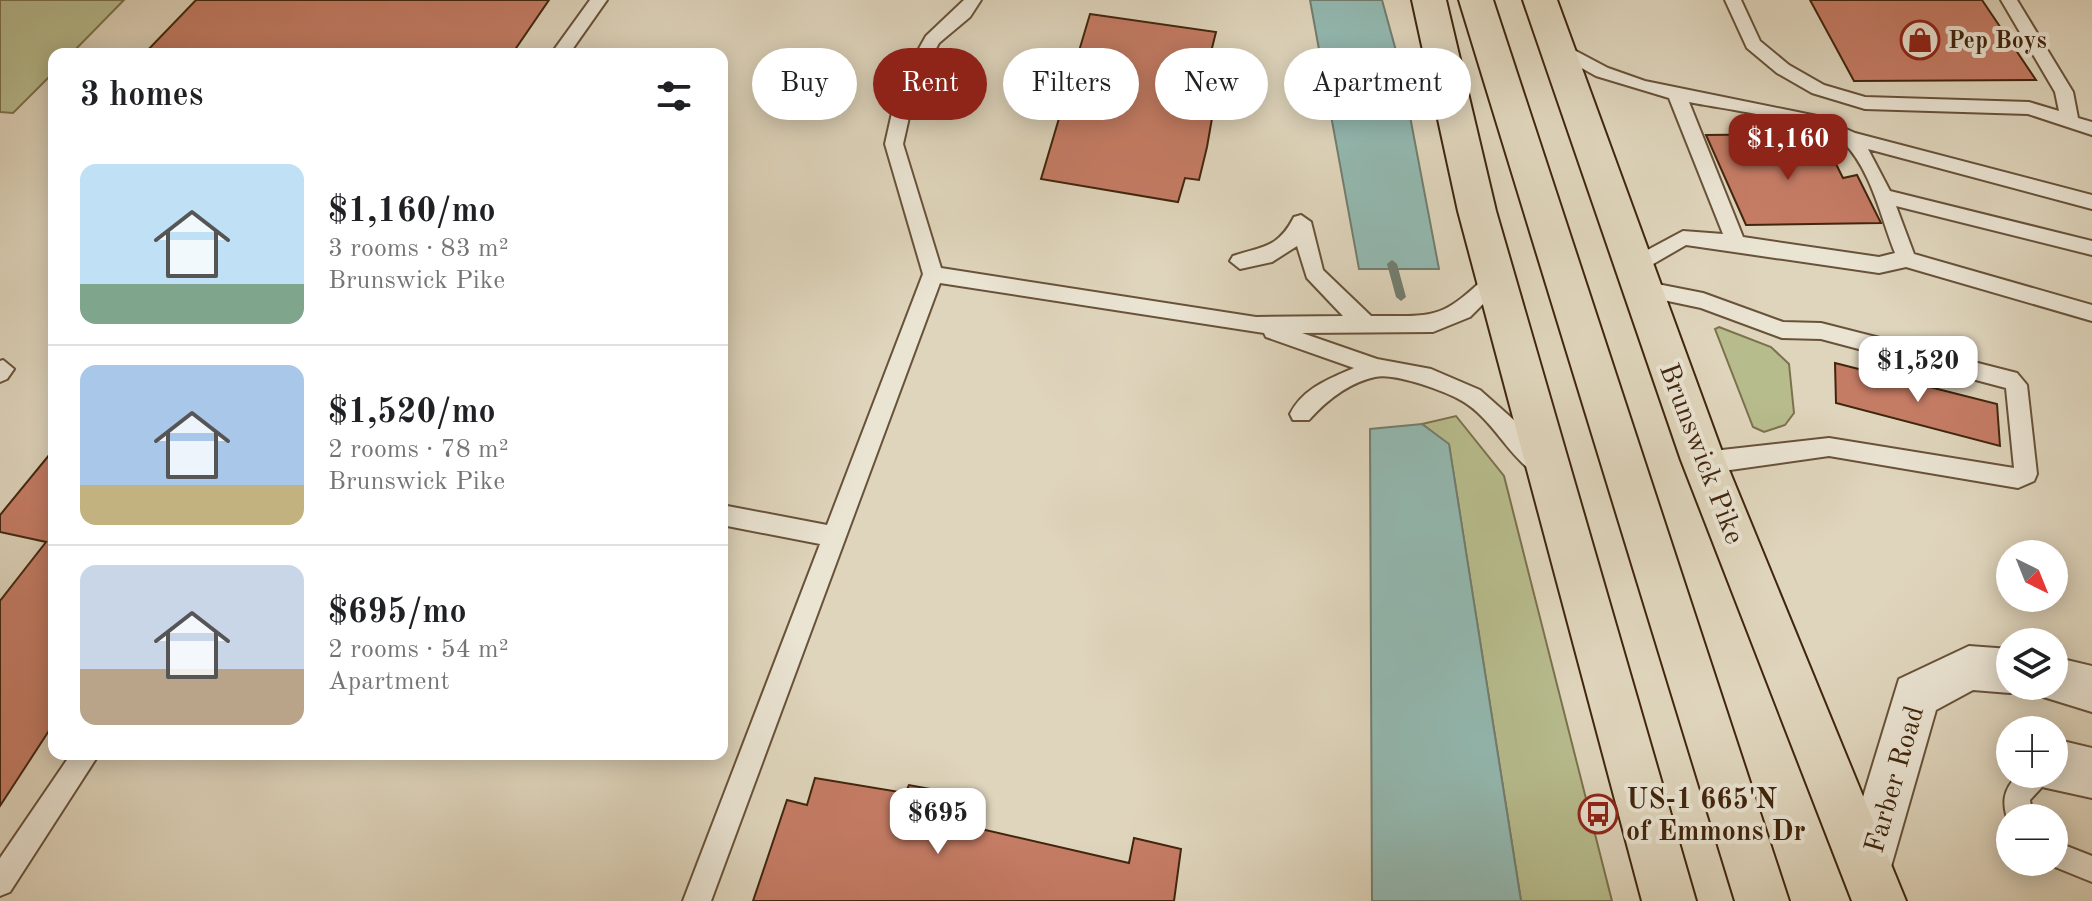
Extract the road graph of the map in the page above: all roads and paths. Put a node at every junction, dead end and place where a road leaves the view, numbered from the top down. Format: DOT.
graph roads {
  1 [pos="599,0"];
  2 [pos="973,0"];
  3 [pos="1429,0"];
  4 [pos="1476,0"];
  5 [pos="1540,0"];
  6 [pos="1733,0"];
  7 [pos="2009,0"];
  8 [pos="1557,47"];
  9 [pos="564,48"];
  10 [pos="1676,92"];
  11 [pos="2070,121"];
  12 [pos="2092,129"];
  13 [pos="1848,137"];
  14 [pos="1882,196"];
  15 [pos="2092,202"];
  16 [pos="1736,243"];
  17 [pos="2092,248"];
  18 [pos="1902,258"];
  19 [pos="1240,261"];
  20 [pos="933,274"];
  21 [pos="1638,278"];
  22 [pos="1496,279"];
  23 [pos="2092,313"];
  24 [pos="1256,325"];
  25 [pos="1369,326"];
  26 [pos="1376,367"];
  27 [pos="1301,414"];
  28 [pos="1703,460"];
  29 [pos="1554,484"];
  30 [pos="728,516"];
  31 [pos="834,537"];
  32 [pos="1996,670"];
  33 [pos="2068,683"];
  34 [pos="2092,689"];
  35 [pos="2068,755"];
  36 [pos="82,760"];
  37 [pos="2092,761"];
  38 [pos="2068,780"];
  39 [pos="2092,785"];
  40 [pos="2068,860"];
  41 [pos="2092,869"];
  42 [pos="0,882"];
  43 [pos="1874,884"];
  44 [pos="697,901"];
  45 [pos="1669,901"];
  46 [pos="1762,901"];
  1 -- 9 [label="lane"];
  2 -- 20 [label="lane"];
  3 -- 22 [label="highway"];
  4 -- 46 [label="highway"];
  5 -- 8 [label="highway, Brunswick Pike"];
  6 -- 11 [label="lane"];
  7 -- 11 [label="lane"];
  8 -- 10 [label="lane"];
  8 -- 21 [label="highway, Brunswick Pike"];
  10 -- 13 [label="lane"];
  10 -- 16 [label="lane"];
  11 -- 12 [label="lane"];
  13 -- 14 [label="lane"];
  13 -- 15 [label="lane"];
  14 -- 17 [label="lane"];
  14 -- 18 [label="lane"];
  16 -- 18 [label="lane"];
  16 -- 21 [label="lane"];
  18 -- 23 [label="lane"];
  19 -- 25 [label="lane"];
  20 -- 24 [label="lane"];
  20 -- 31 [label="lane"];
  21 -- 28 [label="highway, Brunswick Pike"];
  21 -- 28 [label="lane"];
  22 -- 25 [label="lane"];
  22 -- 29 [label="highway"];
  24 -- 25 [label="lane"];
  24 -- 26 [label="lane"];
  26 -- 27 [label="lane"];
  26 -- 29 [label="lane"];
  28 -- 43 [label="highway, Brunswick Pike"];
  29 -- 45 [label="highway"];
  30 -- 31 [label="lane"];
  31 -- 44 [label="lane"];
  32 -- 43 [label="street, Farber Road"];
  33 -- 34 [label="street"];
  35 -- 37 [label="lane"];
  36 -- 42 [label="lane"];
  38 -- 39 [label="lane"];
  40 -- 41 [label="lane"];
}
